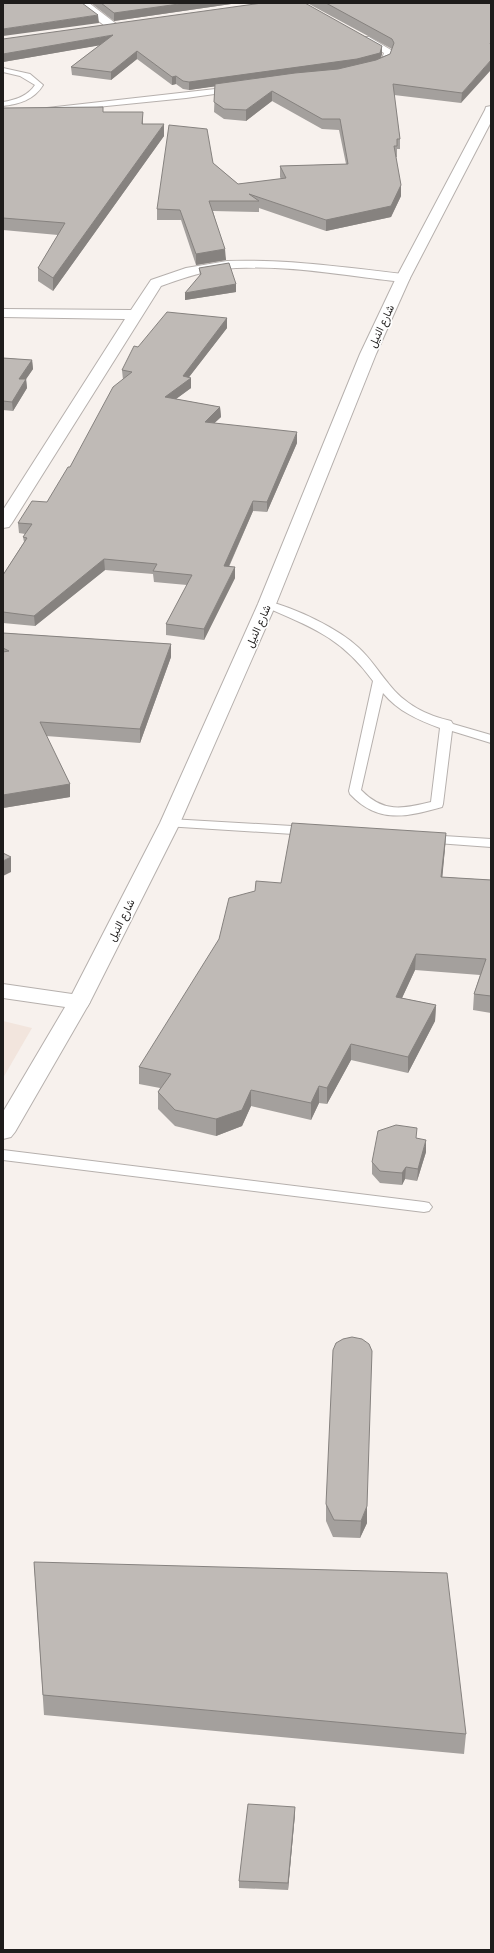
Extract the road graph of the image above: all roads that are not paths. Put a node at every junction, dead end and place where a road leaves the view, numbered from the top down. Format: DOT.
graph roads {
  1 [pos="81,3"];
  2 [pos="112,26"];
  3 [pos="358,35"];
  4 [pos="3,70"];
  5 [pos="363,70"];
  6 [pos="243,88"];
  7 [pos="4,104"];
  8 [pos="40,110"];
  9 [pos="491,110"];
  10 [pos="403,278"];
  11 [pos="3,313"];
  12 [pos="136,315"];
  13 [pos="3,523"];
  14 [pos="268,604"];
  15 [pos="379,681"];
  16 [pos="447,724"];
  17 [pos="491,739"];
  18 [pos="170,822"];
  19 [pos="319,832"];
  20 [pos="413,838"];
  21 [pos="491,843"];
  22 [pos="3,991"];
  23 [pos="79,1002"];
  24 [pos="3,1132"];
  25 [pos="3,1155"];
  26 [pos="424,1207"];
  1 -- 2 [label="main road"];
  3 -- 5 [label="lane"];
  4 -- 7 [label="lane"];
  6 -- 8 [label="lane"];
  9 -- 10 [label="main road, شارع النيل"];
  10 -- 12 [label="main road"];
  10 -- 14 [label="main road, شارع النيل"];
  11 -- 12 [label="main road"];
  12 -- 13 [label="main road"];
  14 -- 15 [label="lane"];
  14 -- 18 [label="main road, شارع النيل"];
  15 -- 16 [label="lane"];
  15 -- 16 [label="lane"];
  16 -- 17 [label="lane"];
  18 -- 19 [label="lane"];
  18 -- 23 [label="main road, شارع النيل"];
  20 -- 21 [label="lane"];
  22 -- 23 [label="main road"];
  23 -- 24 [label="main road, شارع النيل"];
  25 -- 26 [label="lane"];
}
